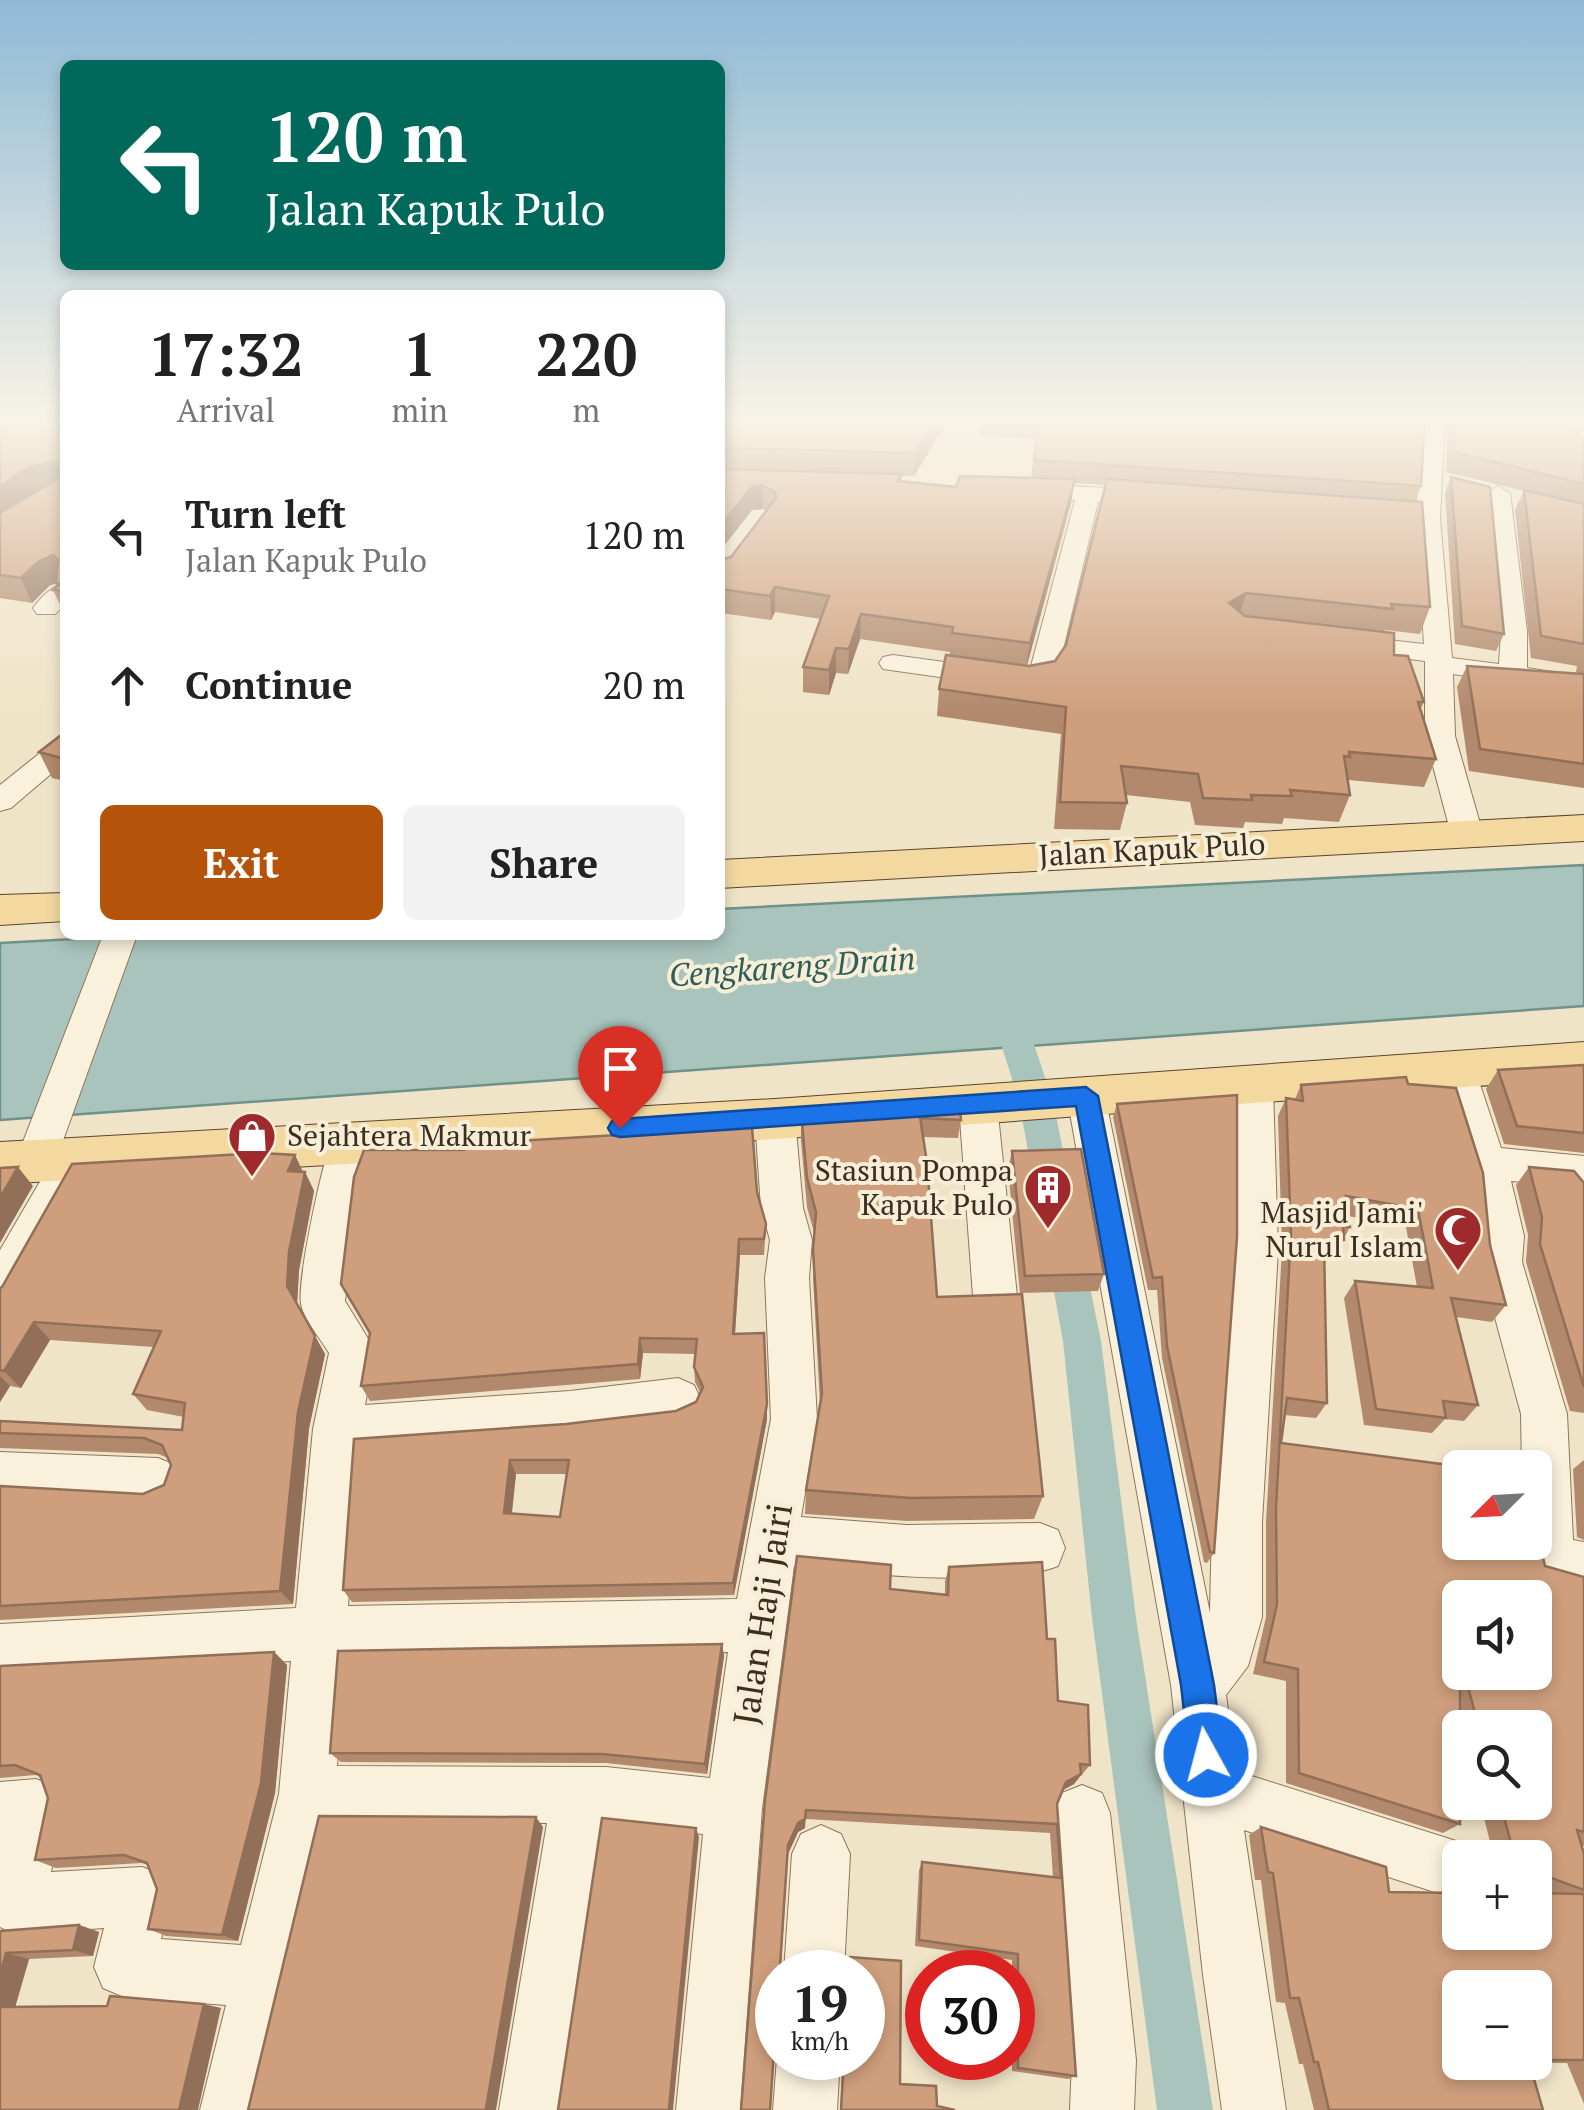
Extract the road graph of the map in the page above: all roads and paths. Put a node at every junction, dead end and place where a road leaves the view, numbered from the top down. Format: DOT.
graph roads {
  1 [pos="1083,516"];
  2 [pos="1419,516"];
  3 [pos="1494,516"];
  4 [pos="1310,639"];
  5 [pos="1439,659"];
  6 [pos="892,662"];
  7 [pos="1513,675"];
  8 [pos="1584,685"];
  9 [pos="60,752"];
  10 [pos="0,801"];
  11 [pos="1584,828"];
  12 [pos="1467,834"];
  13 [pos="725,874"];
  14 [pos="60,907"];
  15 [pos="0,910"];
  16 [pos="118,940"];
  17 [pos="1584,1060"];
  18 [pos="1457,1072"];
  19 [pos="1254,1087"];
  20 [pos="1074,1096"];
  21 [pos="985,1104"];
  22 [pos="775,1119"];
  23 [pos="349,1144"];
  24 [pos="39,1154"];
  25 [pos="1486,1163"];
  26 [pos="1584,1185"];
  27 [pos="0,1290"];
  28 [pos="995,1296"];
  29 [pos="678,1400"];
  30 [pos="337,1429"];
  31 [pos="0,1475"];
  32 [pos="158,1482"];
  33 [pos="774,1539"];
  34 [pos="1040,1548"];
  35 [pos="1584,1567"];
  36 [pos="758,1625"];
  37 [pos="323,1634"];
  38 [pos="0,1650"];
  39 [pos="1198,1685"];
  40 [pos="1210,1790"];
  41 [pos="307,1794"];
  42 [pos="580,1794"];
  43 [pos="0,1810"];
  44 [pos="734,1810"];
  45 [pos="1082,1813"];
  46 [pos="822,1854"];
  47 [pos="1442,1865"];
  48 [pos="815,1950"];
  49 [pos="262,1977"];
  50 [pos="808,2080"];
  51 [pos="232,2110"];
  52 [pos="531,2110"];
  53 [pos="708,2110"];
  54 [pos="806,2110"];
  55 [pos="1102,2110"];
  56 [pos="1254,2110"];
  1 -- 6 [label="street"];
  2 -- 5 [label="street"];
  3 -- 7 [label="street"];
  4 -- 5 [label="street"];
  5 -- 7 [label="street"];
  5 -- 12 [label="street"];
  7 -- 8 [label="street"];
  9 -- 10 [label="street"];
  11 -- 12 [label="main road, Jalan Kapuk Pulo"];
  12 -- 13 [label="main road, Jalan Kapuk Pulo"];
  14 -- 15 [label="main road"];
  16 -- 24 [label="street"];
  17 -- 18 [label="main road"];
  18 -- 19 [label="main road"];
  18 -- 25 [label="street"];
  19 -- 20 [label="main road"];
  19 -- 39 [label="street"];
  20 -- 21 [label="main road"];
  20 -- 39 [label="street"];
  21 -- 22 [label="main road"];
  21 -- 28 [label="street"];
  22 -- 23 [label="main road"];
  22 -- 33 [label="street, Jalan Haji Jairi"];
  23 -- 24 [label="main road"];
  23 -- 30 [label="street"];
  24 -- 27 [label="street"];
  25 -- 26 [label="street"];
  25 -- 35 [label="street"];
  29 -- 30 [label="street"];
  30 -- 37 [label="street"];
  31 -- 32 [label="street"];
  33 -- 34 [label="street"];
  33 -- 36 [label="street, Jalan Haji Jairi"];
  36 -- 37 [label="street"];
  36 -- 44 [label="street, Jalan Haji Jairi"];
  37 -- 38 [label="street"];
  37 -- 41 [label="street"];
  39 -- 40 [label="street"];
  40 -- 47 [label="street"];
  40 -- 56 [label="street"];
  41 -- 42 [label="street"];
  41 -- 49 [label="street"];
  42 -- 44 [label="street"];
  42 -- 52 [label="street"];
  43 -- 49 [label="street"];
  44 -- 53 [label="street, Jalan Haji Jairi"];
  45 -- 55 [label="street"];
  46 -- 48 [label="street"];
  49 -- 51 [label="street"];
  50 -- 54 [label="street"];
}
